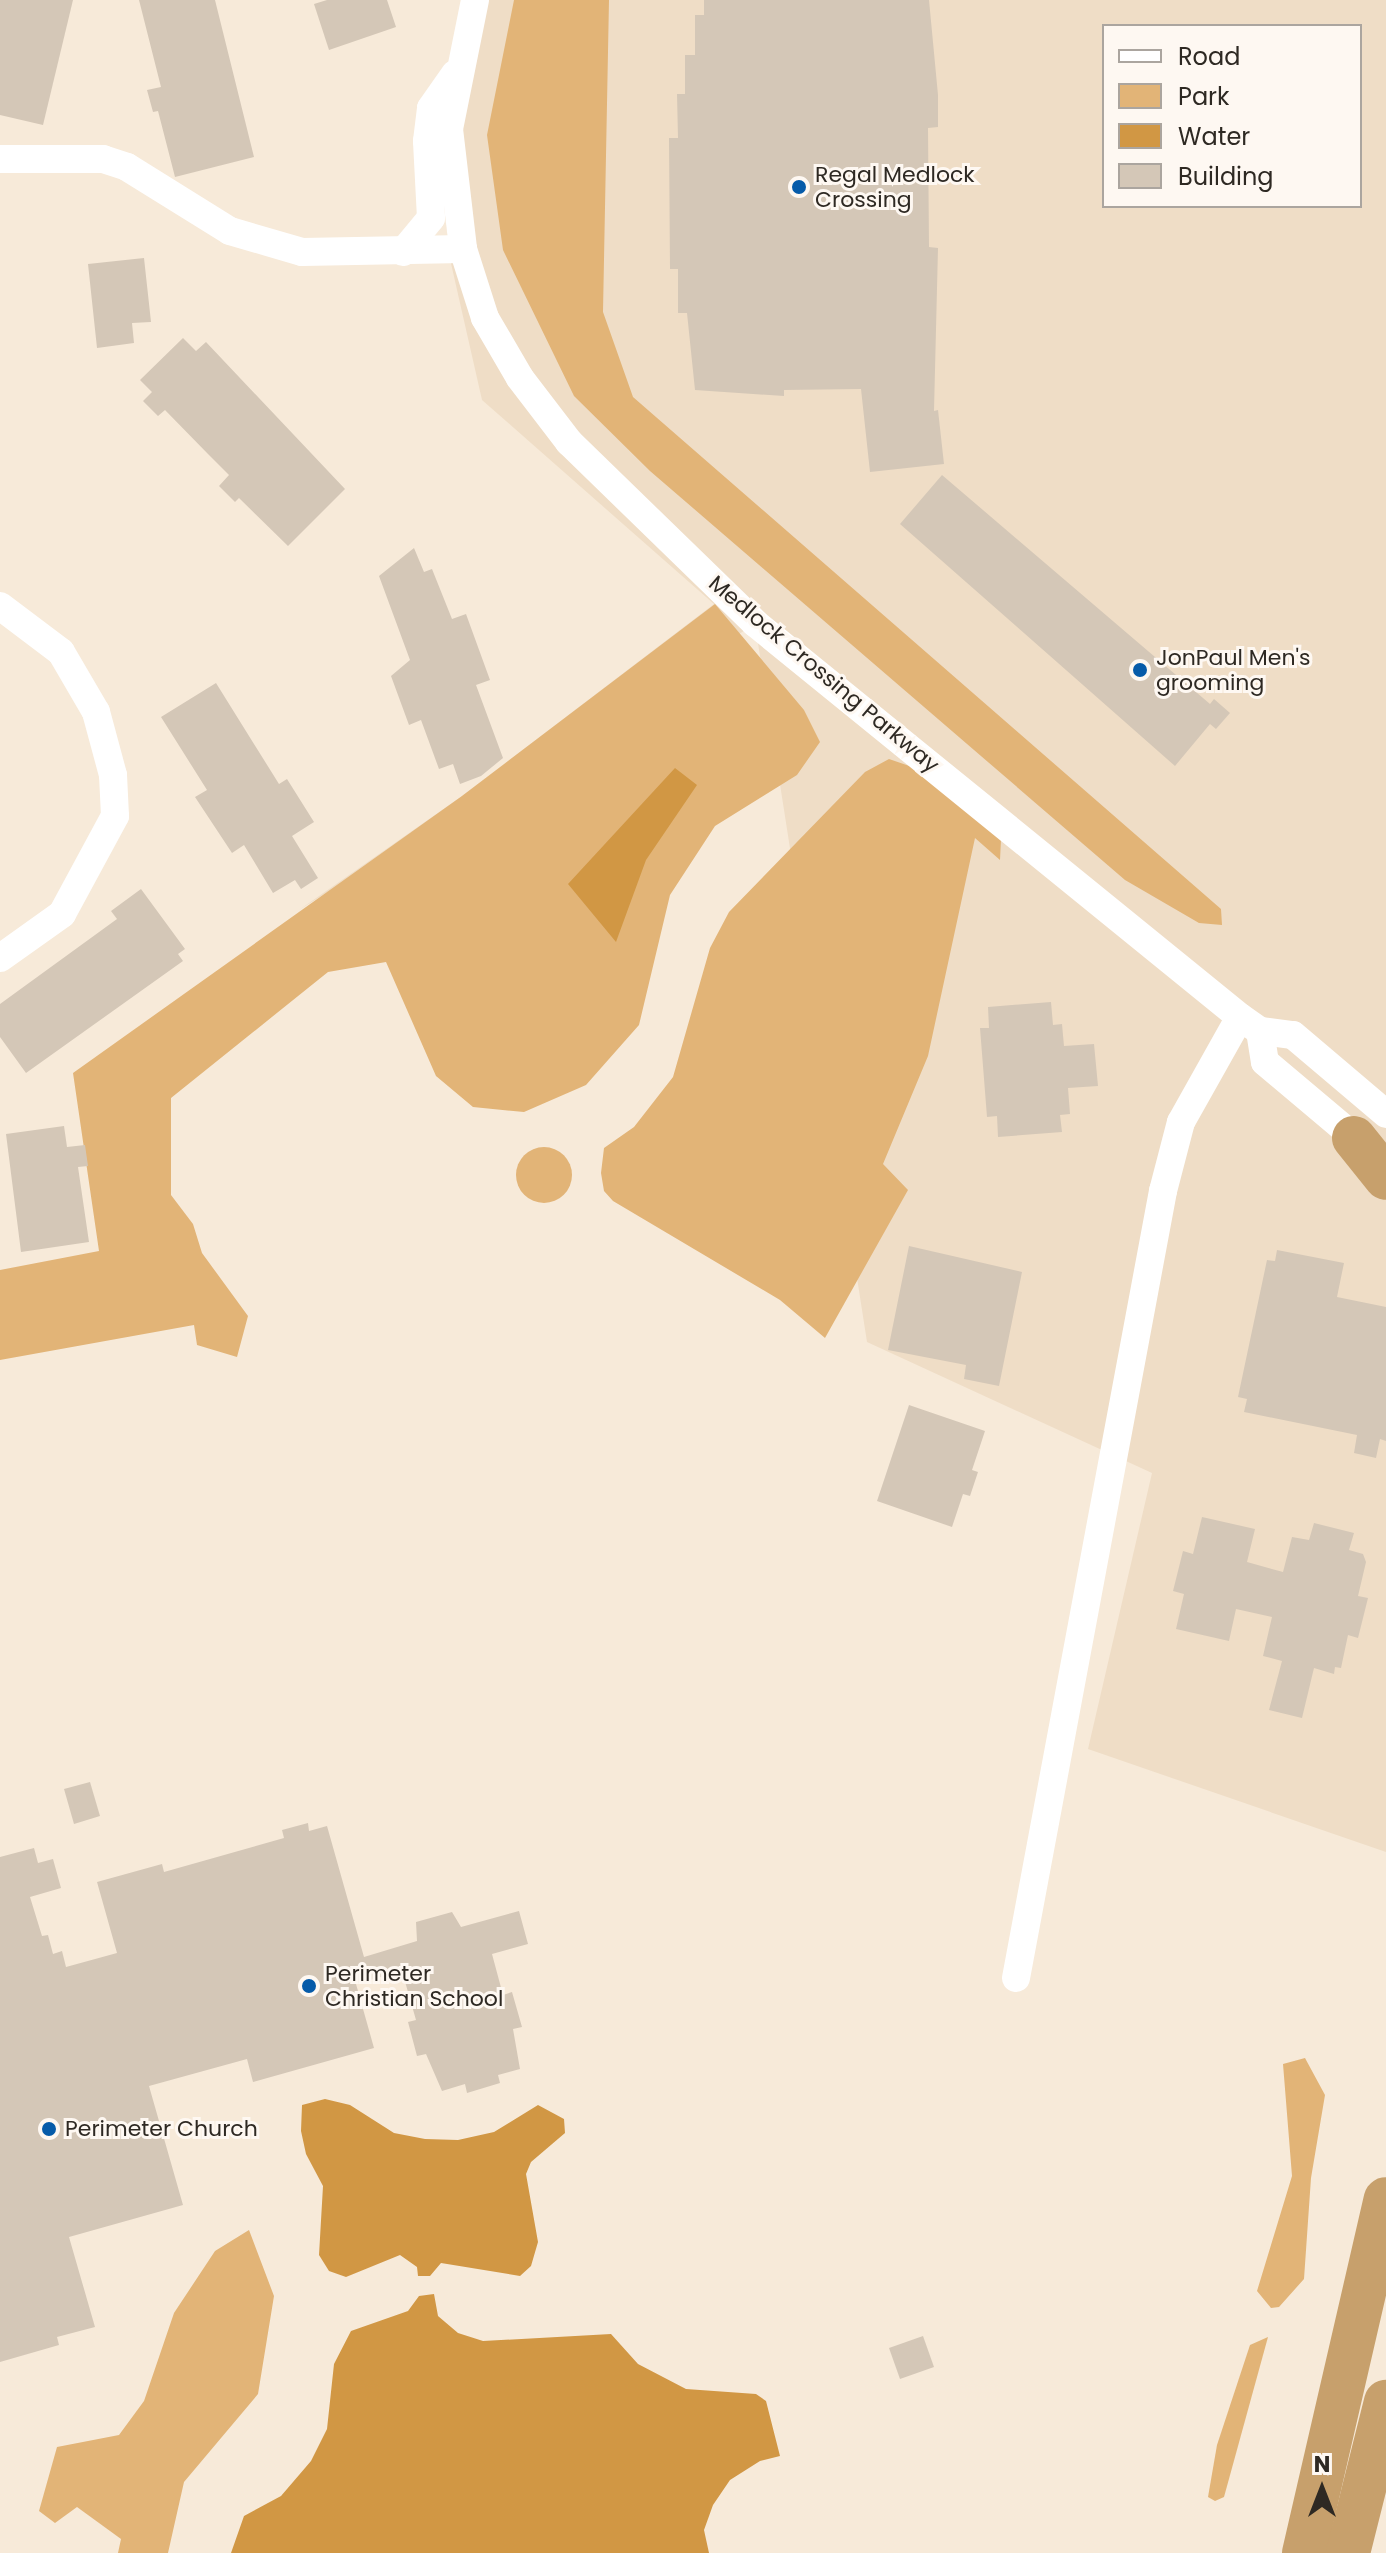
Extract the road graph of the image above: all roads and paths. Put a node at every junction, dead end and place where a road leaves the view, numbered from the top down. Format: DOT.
graph roads {
  1 [pos="475,0"];
  2 [pos="462,63"];
  3 [pos="0,159"];
  4 [pos="463,249"];
  5 [pos="403,252"];
  6 [pos="0,606"];
  7 [pos="0,958"];
  8 [pos="1250,1024"];
  9 [pos="1375,1138"];
  10 [pos="1386,1178"];
  11 [pos="1016,1978"];
  12 [pos="1386,2199"];
  13 [pos="1386,2402"];
  14 [pos="1304,2553"];
  15 [pos="1348,2553"];
  1 -- 2 [label="street, Medlock Crossing Parkway"];
  2 -- 4 [label="street, Medlock Crossing Parkway"];
  2 -- 5 [label="street, Medlock Crossing Parkway"];
  3 -- 5 [label="street"];
  4 -- 5 [label="street"];
  4 -- 8 [label="street, Medlock Crossing Parkway"];
  6 -- 7 [label="street"];
  8 -- 9 [label="street"];
  8 -- 9 [label="street, Medlock Crossing Parkway"];
  8 -- 11 [label="street"];
  9 -- 10 [label="highway"];
  12 -- 14 [label="highway"];
  13 -- 15 [label="highway"];
}
